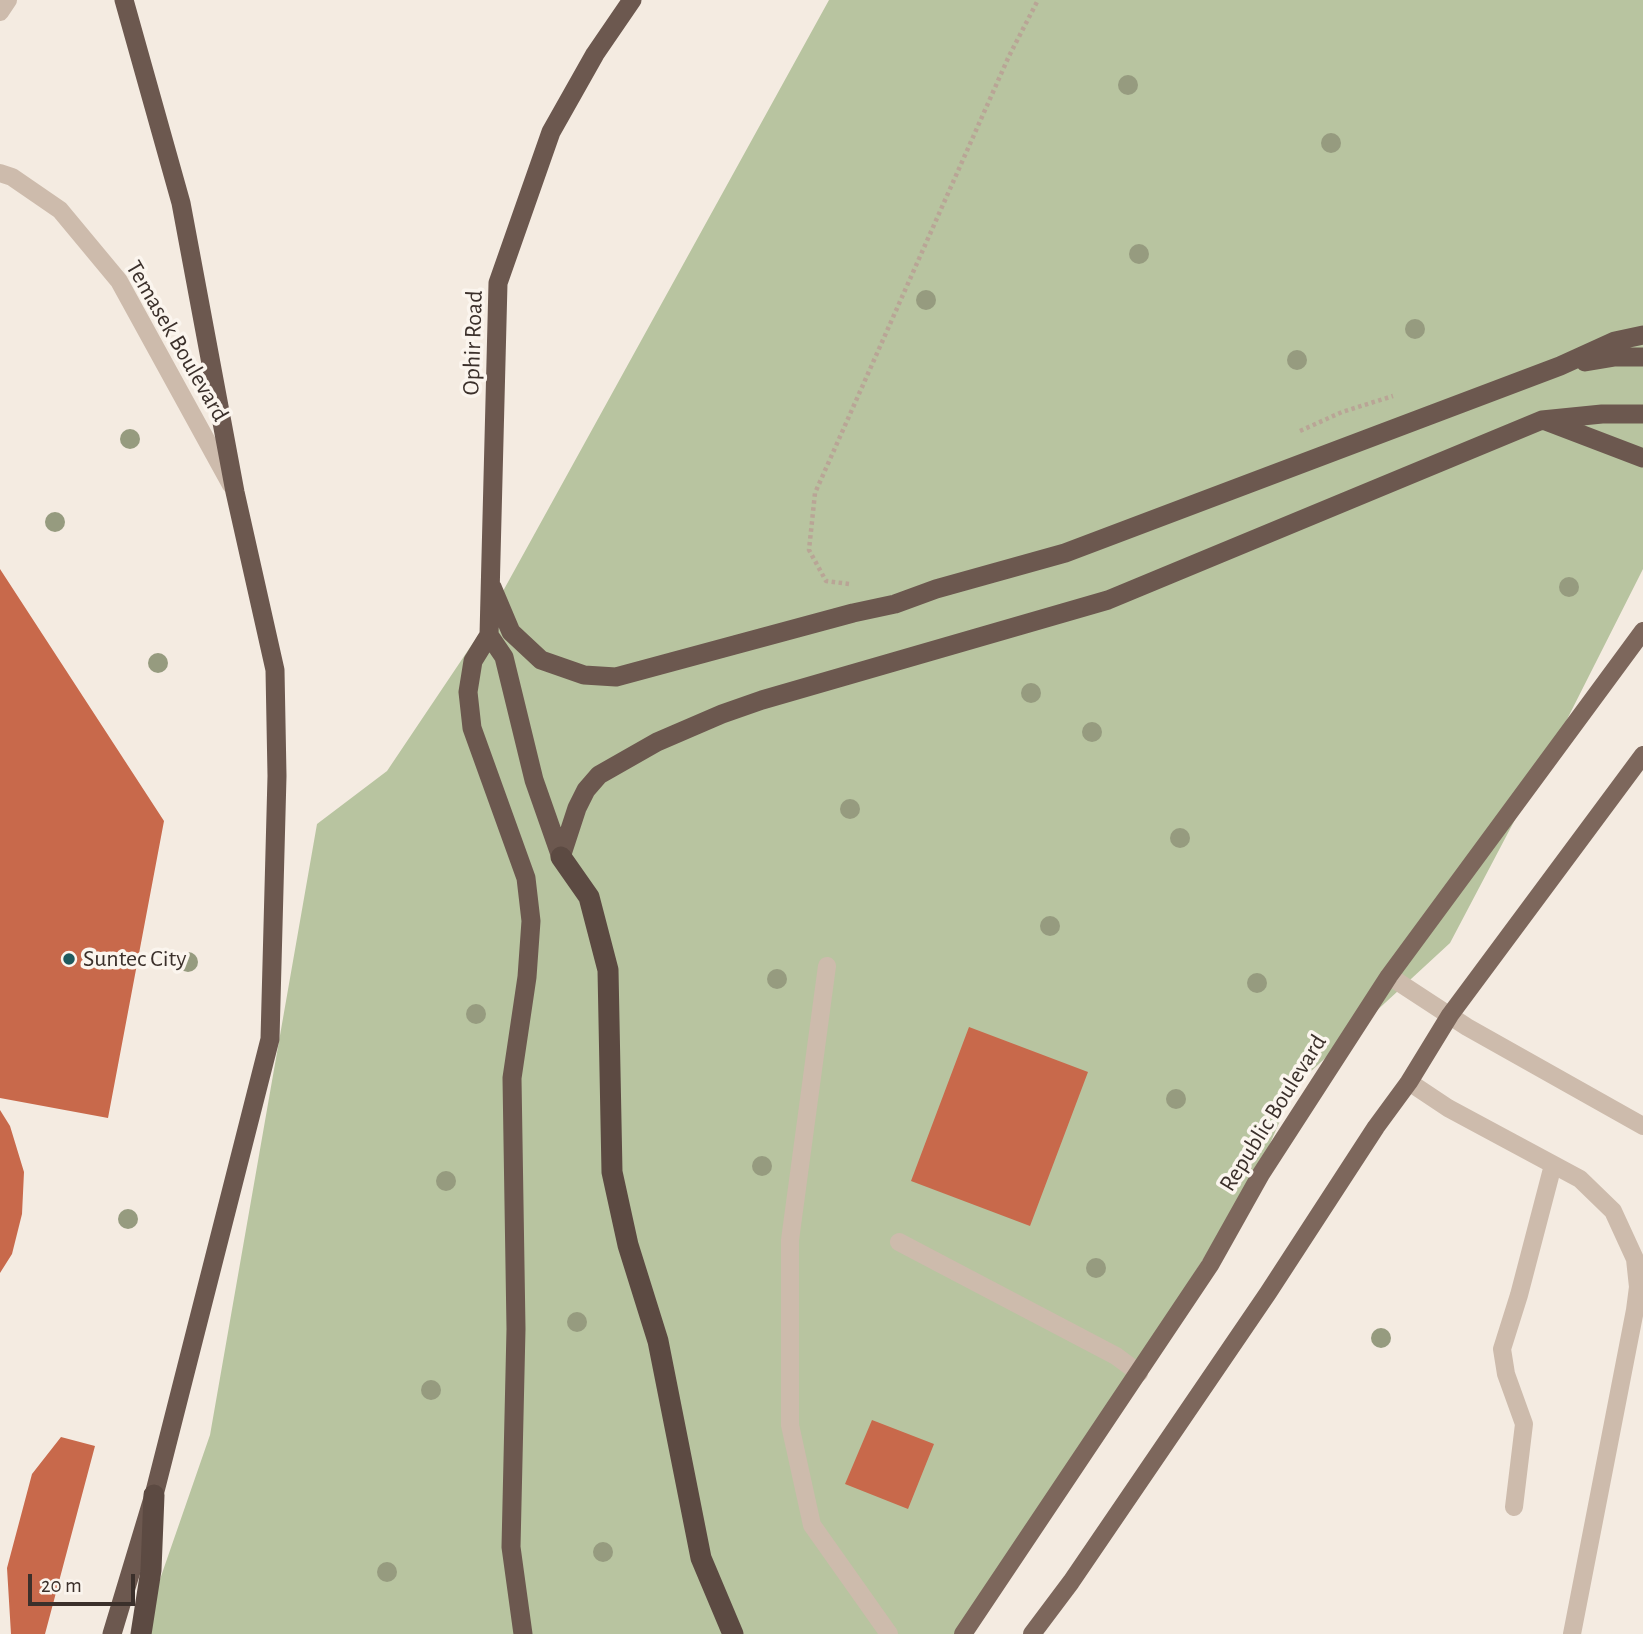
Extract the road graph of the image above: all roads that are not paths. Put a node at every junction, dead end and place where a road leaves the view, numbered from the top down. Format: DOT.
graph roads {
  1 [pos="8,0"];
  2 [pos="124,0"];
  3 [pos="632,0"];
  4 [pos="0,12"];
  5 [pos="0,173"];
  6 [pos="1643,335"];
  7 [pos="1643,357"];
  8 [pos="1560,366"];
  9 [pos="1643,414"];
  10 [pos="1542,420"];
  11 [pos="1643,458"];
  12 [pos="235,492"];
  13 [pos="489,578"];
  14 [pos="1643,631"];
  15 [pos="489,635"];
  16 [pos="1643,755"];
  17 [pos="561,857"];
  18 [pos="827,966"];
  19 [pos="1389,976"];
  20 [pos="1450,1016"];
  21 [pos="1409,1082"];
  22 [pos="1643,1126"];
  23 [pos="1553,1165"];
  24 [pos="899,1242"];
  25 [pos="1139,1373"];
  26 [pos="154,1496"];
  27 [pos="1514,1507"];
  28 [pos="112,1634"];
  29 [pos="141,1634"];
  30 [pos="523,1634"];
  31 [pos="733,1634"];
  32 [pos="889,1634"];
  33 [pos="963,1634"];
  34 [pos="1032,1634"];
  35 [pos="1572,1634"];
  1 -- 4 [label="street"];
  2 -- 12 [label="highway"];
  3 -- 13 [label="highway, Ophir Road"];
  5 -- 12 [label="street, Temasek Boulevard"];
  6 -- 8 [label="highway"];
  7 -- 8 [label="highway"];
  8 -- 13 [label="highway"];
  9 -- 10 [label="highway"];
  10 -- 11 [label="highway"];
  10 -- 17 [label="highway"];
  12 -- 26 [label="highway"];
  13 -- 15 [label="highway, Ophir Road"];
  14 -- 19 [label="main road, Republic Boulevard"];
  15 -- 17 [label="highway, Ophir Road"];
  15 -- 30 [label="highway, Ophir Road"];
  16 -- 20 [label="main road"];
  17 -- 31 [label="highway"];
  18 -- 32 [label="street"];
  19 -- 20 [label="street"];
  19 -- 25 [label="main road, Republic Boulevard"];
  20 -- 21 [label="main road"];
  20 -- 22 [label="street"];
  21 -- 23 [label="street"];
  21 -- 34 [label="main road"];
  23 -- 27 [label="street"];
  23 -- 35 [label="street"];
  24 -- 25 [label="street"];
  25 -- 33 [label="main road, Republic Boulevard"];
  26 -- 28 [label="highway"];
  26 -- 29 [label="highway"];
}
